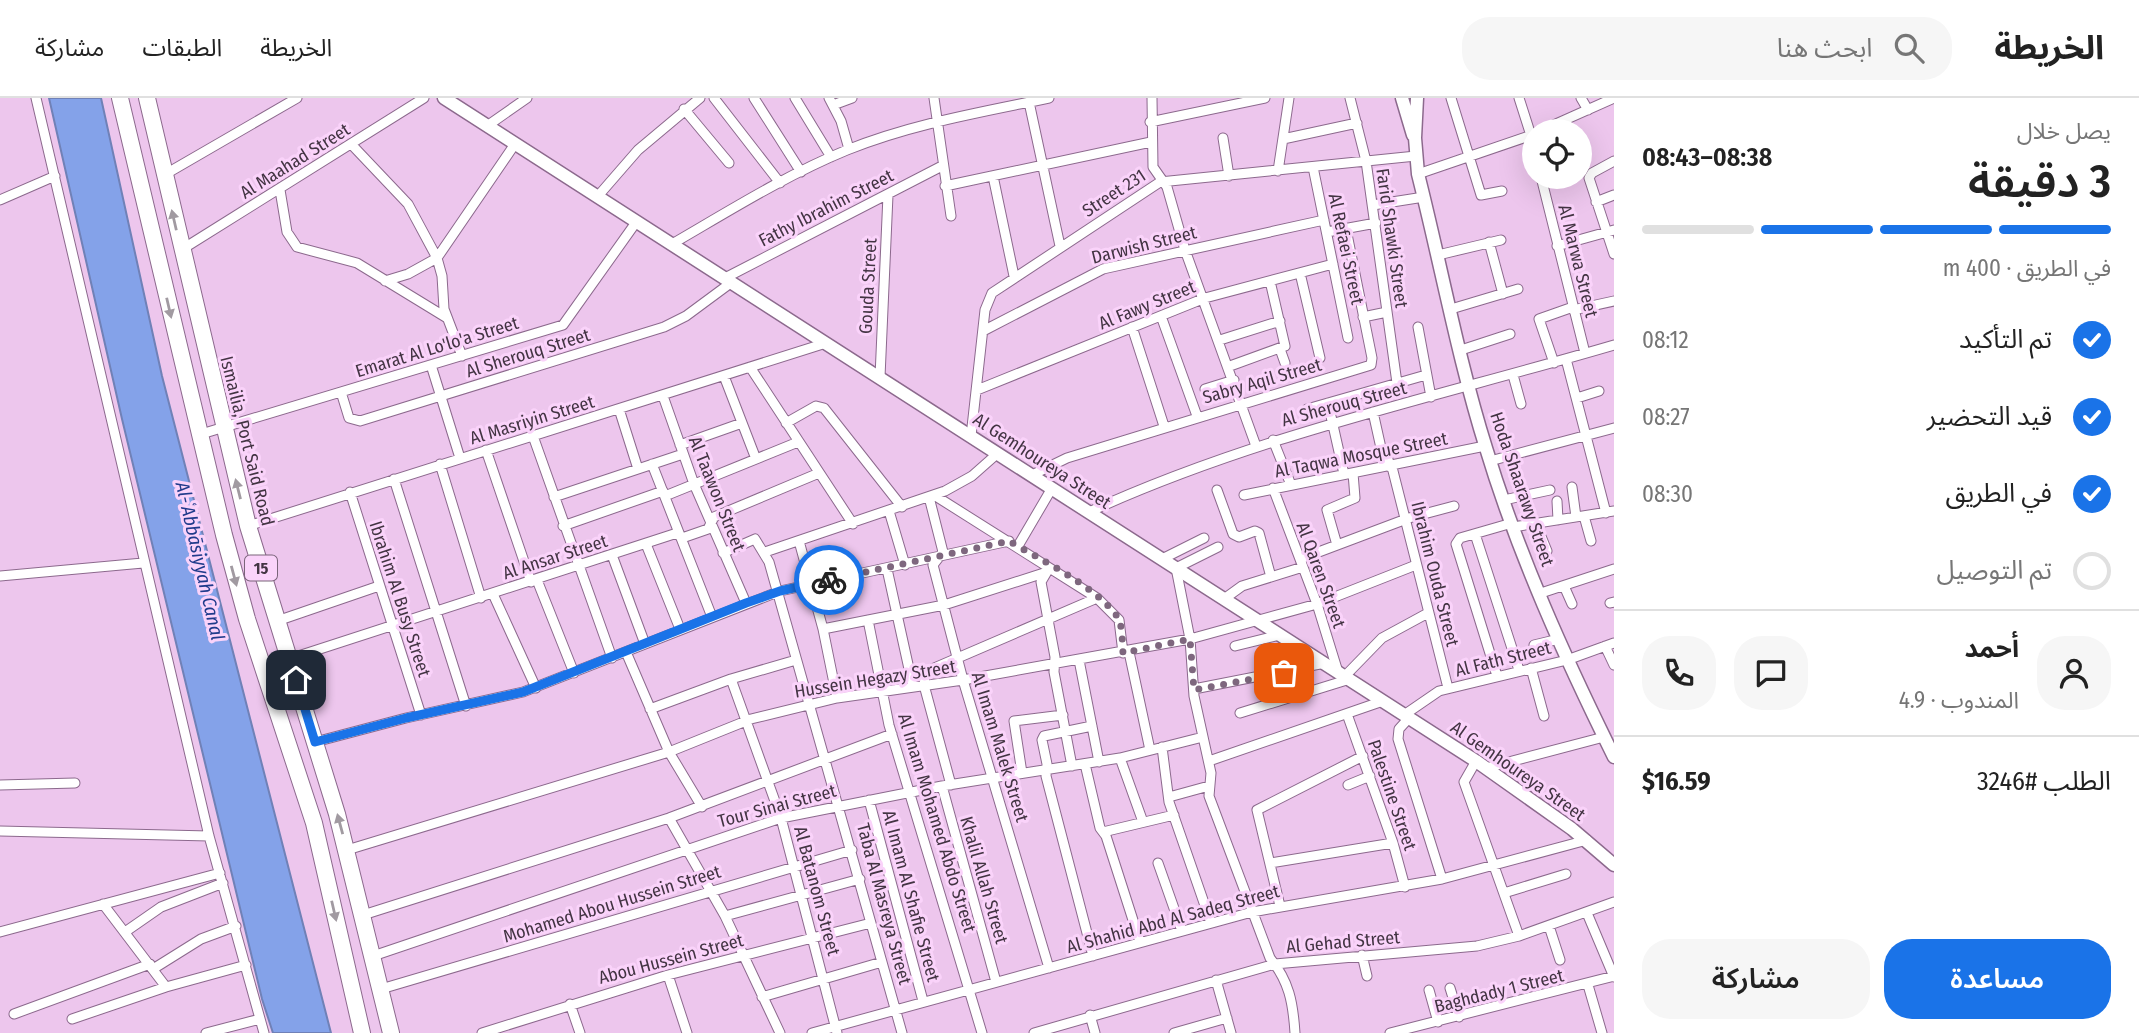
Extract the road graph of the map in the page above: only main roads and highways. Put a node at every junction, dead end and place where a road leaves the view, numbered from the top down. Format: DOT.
graph roads {
  1 [pos="120,98"];
  2 [pos="147,98"];
  3 [pos="444,98"];
  4 [pos="1402,98"];
  5 [pos="1417,98"];
  6 [pos="1415,138"];
  7 [pos="1608,740"];
  8 [pos="1614,757"];
  9 [pos="1611,858"];
  10 [pos="362,1033"];
  11 [pos="391,1033"];
  1 -- 10 [label="highway, one-way"];
  11 -- 2 [label="highway, Ismailia, Port Said Road / 15, one-way"];
  3 -- 9 [label="main road, Al Gemhoureya Street"];
  4 -- 6 [label="main road, Hoda Shaarawy Street"];
  5 -- 6 [label="main road, Hoda Shaarawy Street"];
  6 -- 7 [label="main road, Hoda Shaarawy Street"];
  7 -- 8 [label="main road, Hoda Shaarawy Street"];
}
